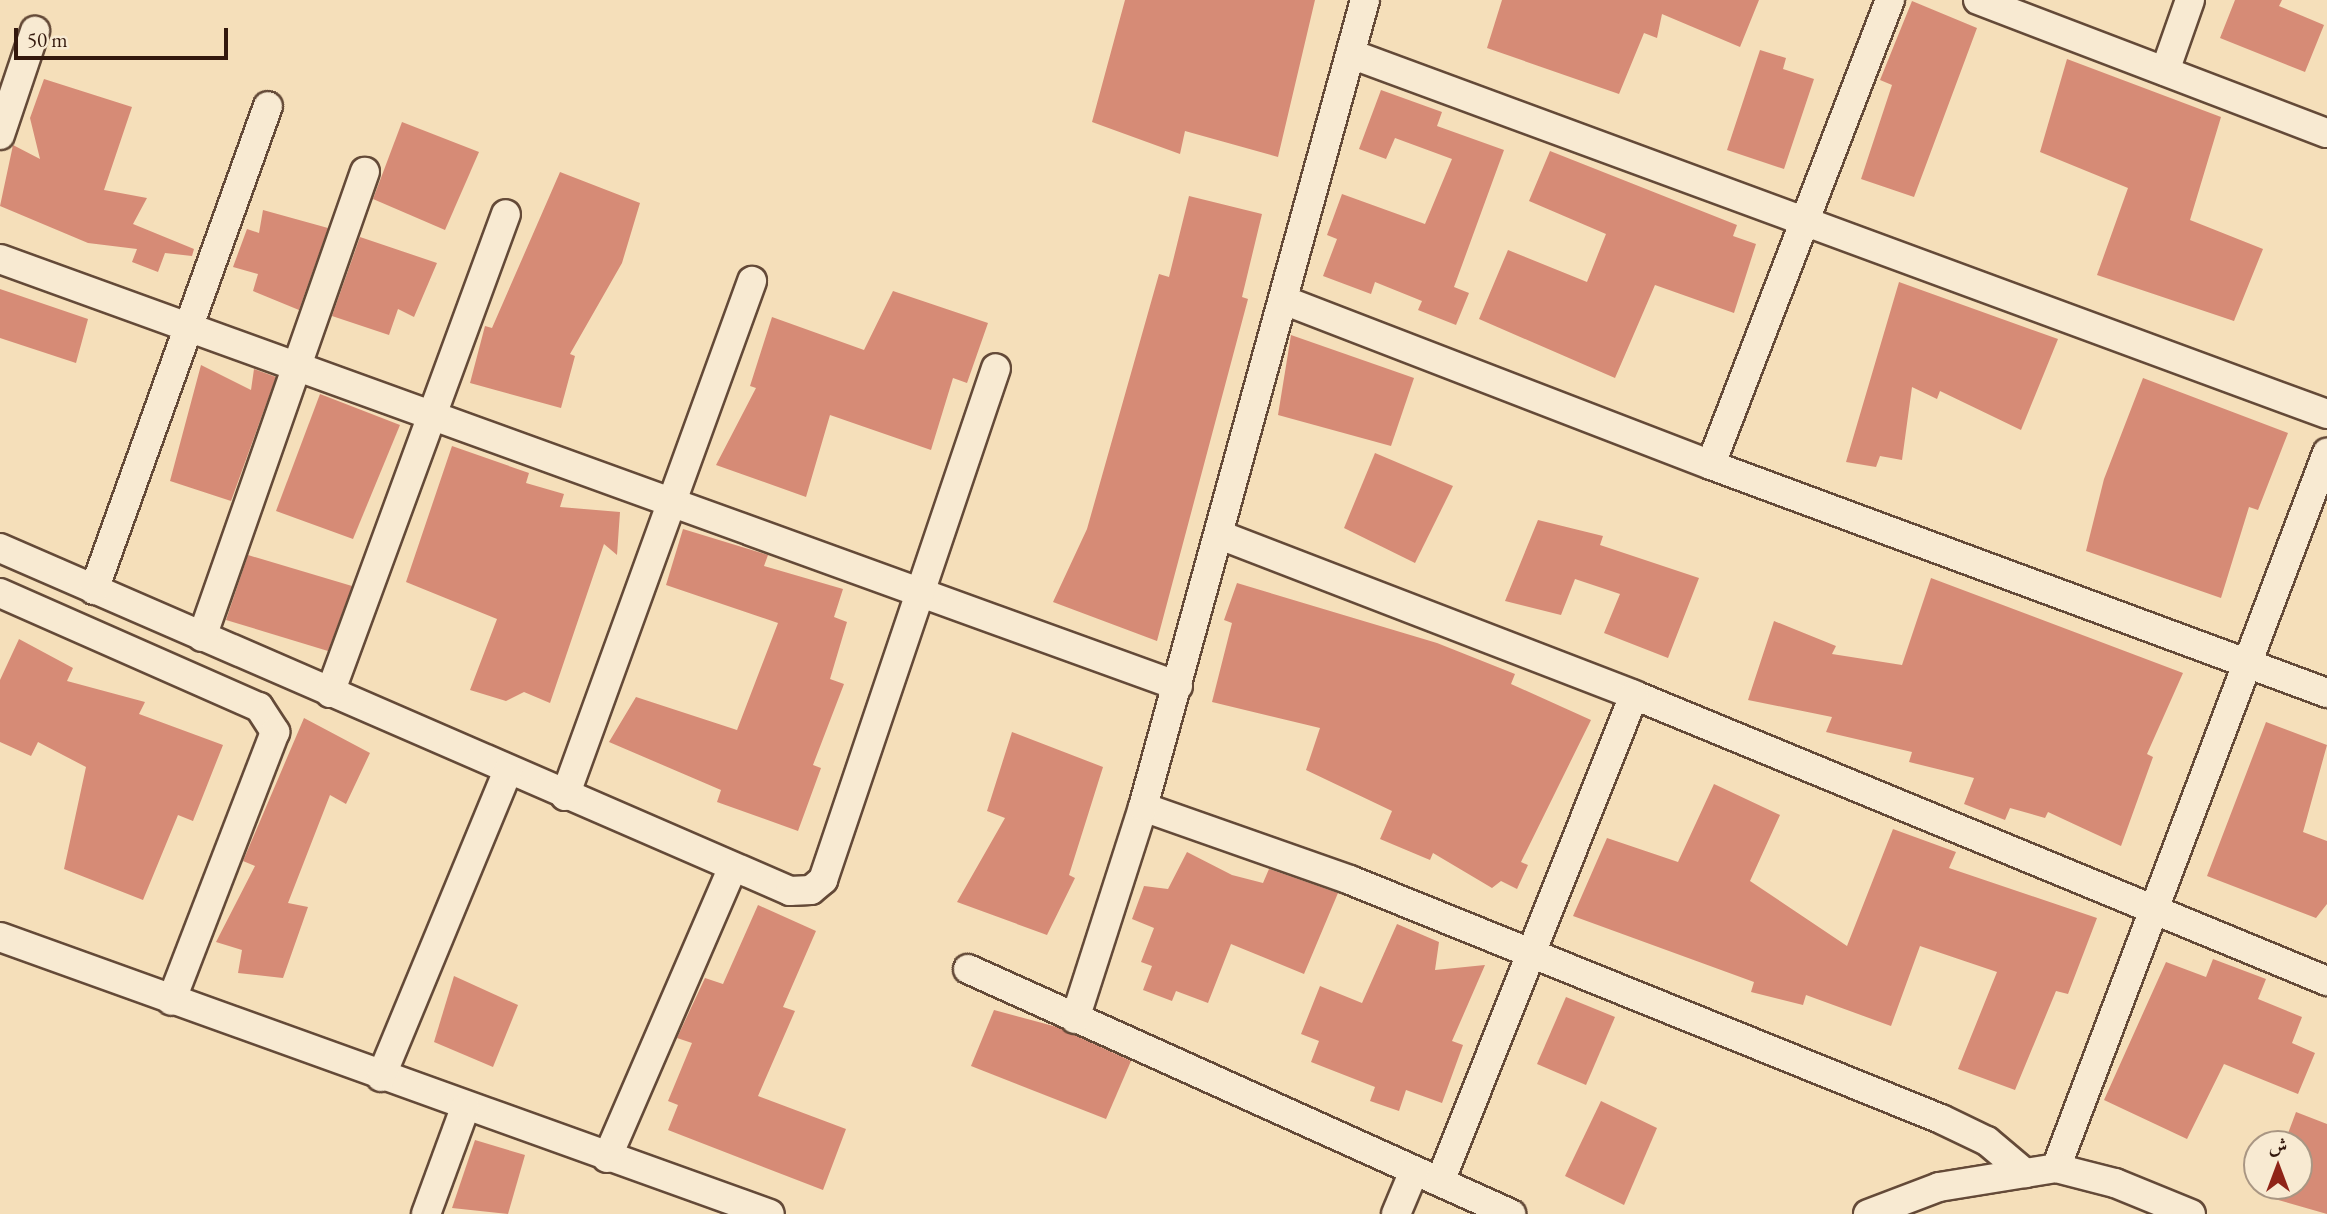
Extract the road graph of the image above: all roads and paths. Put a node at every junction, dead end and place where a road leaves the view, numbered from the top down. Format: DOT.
graph roads {
  1 [pos="1365,0"];
  2 [pos="1890,0"];
  3 [pos="1978,0"];
  4 [pos="2190,0"];
  5 [pos="35,31"];
  6 [pos="1351,54"];
  7 [pos="2165,71"];
  8 [pos="268,106"];
  9 [pos="2327,133"];
  10 [pos="0,135"];
  11 [pos="365,172"];
  12 [pos="506,215"];
  13 [pos="1805,220"];
  14 [pos="0,259"];
  15 [pos="752,281"];
  16 [pos="1286,301"];
  17 [pos="190,328"];
  18 [pos="298,367"];
  19 [pos="996,368"];
  20 [pos="2327,414"];
  21 [pos="435,416"];
  22 [pos="2327,453"];
  23 [pos="1711,465"];
  24 [pos="676,504"];
  25 [pos="1220,535"];
  26 [pos="0,548"];
  27 [pos="94,590"];
  28 [pos="0,593"];
  29 [pos="921,593"];
  30 [pos="202,637"];
  31 [pos="2251,663"];
  32 [pos="1178,686"];
  33 [pos="330,693"];
  34 [pos="2327,693"];
  35 [pos="1634,695"];
  36 [pos="508,771"];
  37 [pos="565,796"];
  38 [pos="1143,807"];
  39 [pos="733,867"];
  40 [pos="2157,911"];
  41 [pos="0,937"];
  42 [pos="1535,954"];
  43 [pos="968,969"];
  44 [pos="2327,982"];
  45 [pos="171,1000"];
  46 [pos="1075,1018"];
  47 [pos="381,1077"];
  48 [pos="465,1108"];
  49 [pos="607,1158"];
  50 [pos="2056,1168"];
  51 [pos="1414,1171"];
  52 [pos="2025,1173"];
  53 [pos="1440,1182"];
  54 [pos="426,1214"];
  55 [pos="770,1214"];
  56 [pos="1396,1214"];
  57 [pos="1511,1214"];
  58 [pos="1868,1214"];
  59 [pos="2191,1214"];
  1 -- 6 [label="street"];
  2 -- 13 [label="street"];
  3 -- 7 [label="street"];
  4 -- 7 [label="street"];
  5 -- 10 [label="street"];
  6 -- 13 [label="street"];
  6 -- 16 [label="street"];
  7 -- 9 [label="street"];
  8 -- 17 [label="street"];
  11 -- 18 [label="street"];
  12 -- 21 [label="street"];
  13 -- 20 [label="street"];
  13 -- 23 [label="street"];
  14 -- 17 [label="street"];
  15 -- 24 [label="street"];
  16 -- 23 [label="street"];
  16 -- 25 [label="street"];
  17 -- 18 [label="street"];
  17 -- 27 [label="street"];
  18 -- 21 [label="street"];
  18 -- 30 [label="street"];
  19 -- 29 [label="street"];
  21 -- 24 [label="street"];
  21 -- 33 [label="street"];
  22 -- 31 [label="street"];
  23 -- 31 [label="street"];
  24 -- 29 [label="street"];
  24 -- 37 [label="street"];
  25 -- 32 [label="street"];
  25 -- 35 [label="street"];
  26 -- 27 [label="street"];
  27 -- 30 [label="street"];
  28 -- 45 [label="street"];
  29 -- 32 [label="street"];
  29 -- 39 [label="street"];
  30 -- 33 [label="street"];
  31 -- 34 [label="street"];
  31 -- 40 [label="street"];
  32 -- 38 [label="street"];
  33 -- 36 [label="street"];
  35 -- 40 [label="street"];
  35 -- 42 [label="street"];
  36 -- 37 [label="street"];
  36 -- 47 [label="street"];
  37 -- 39 [label="street"];
  38 -- 42 [label="street"];
  38 -- 46 [label="street"];
  39 -- 49 [label="street"];
  40 -- 44 [label="street"];
  40 -- 50 [label="street"];
  41 -- 45 [label="street"];
  42 -- 52 [label="street"];
  42 -- 53 [label="street"];
  43 -- 46 [label="street"];
  45 -- 47 [label="street"];
  46 -- 51 [label="street"];
  47 -- 48 [label="street"];
  48 -- 49 [label="street"];
  48 -- 54 [label="street"];
  49 -- 55 [label="street"];
  50 -- 52 [label="street"];
  50 -- 59 [label="street"];
  51 -- 53 [label="street"];
  51 -- 56 [label="street"];
  52 -- 58 [label="street"];
  53 -- 57 [label="street"];
}
